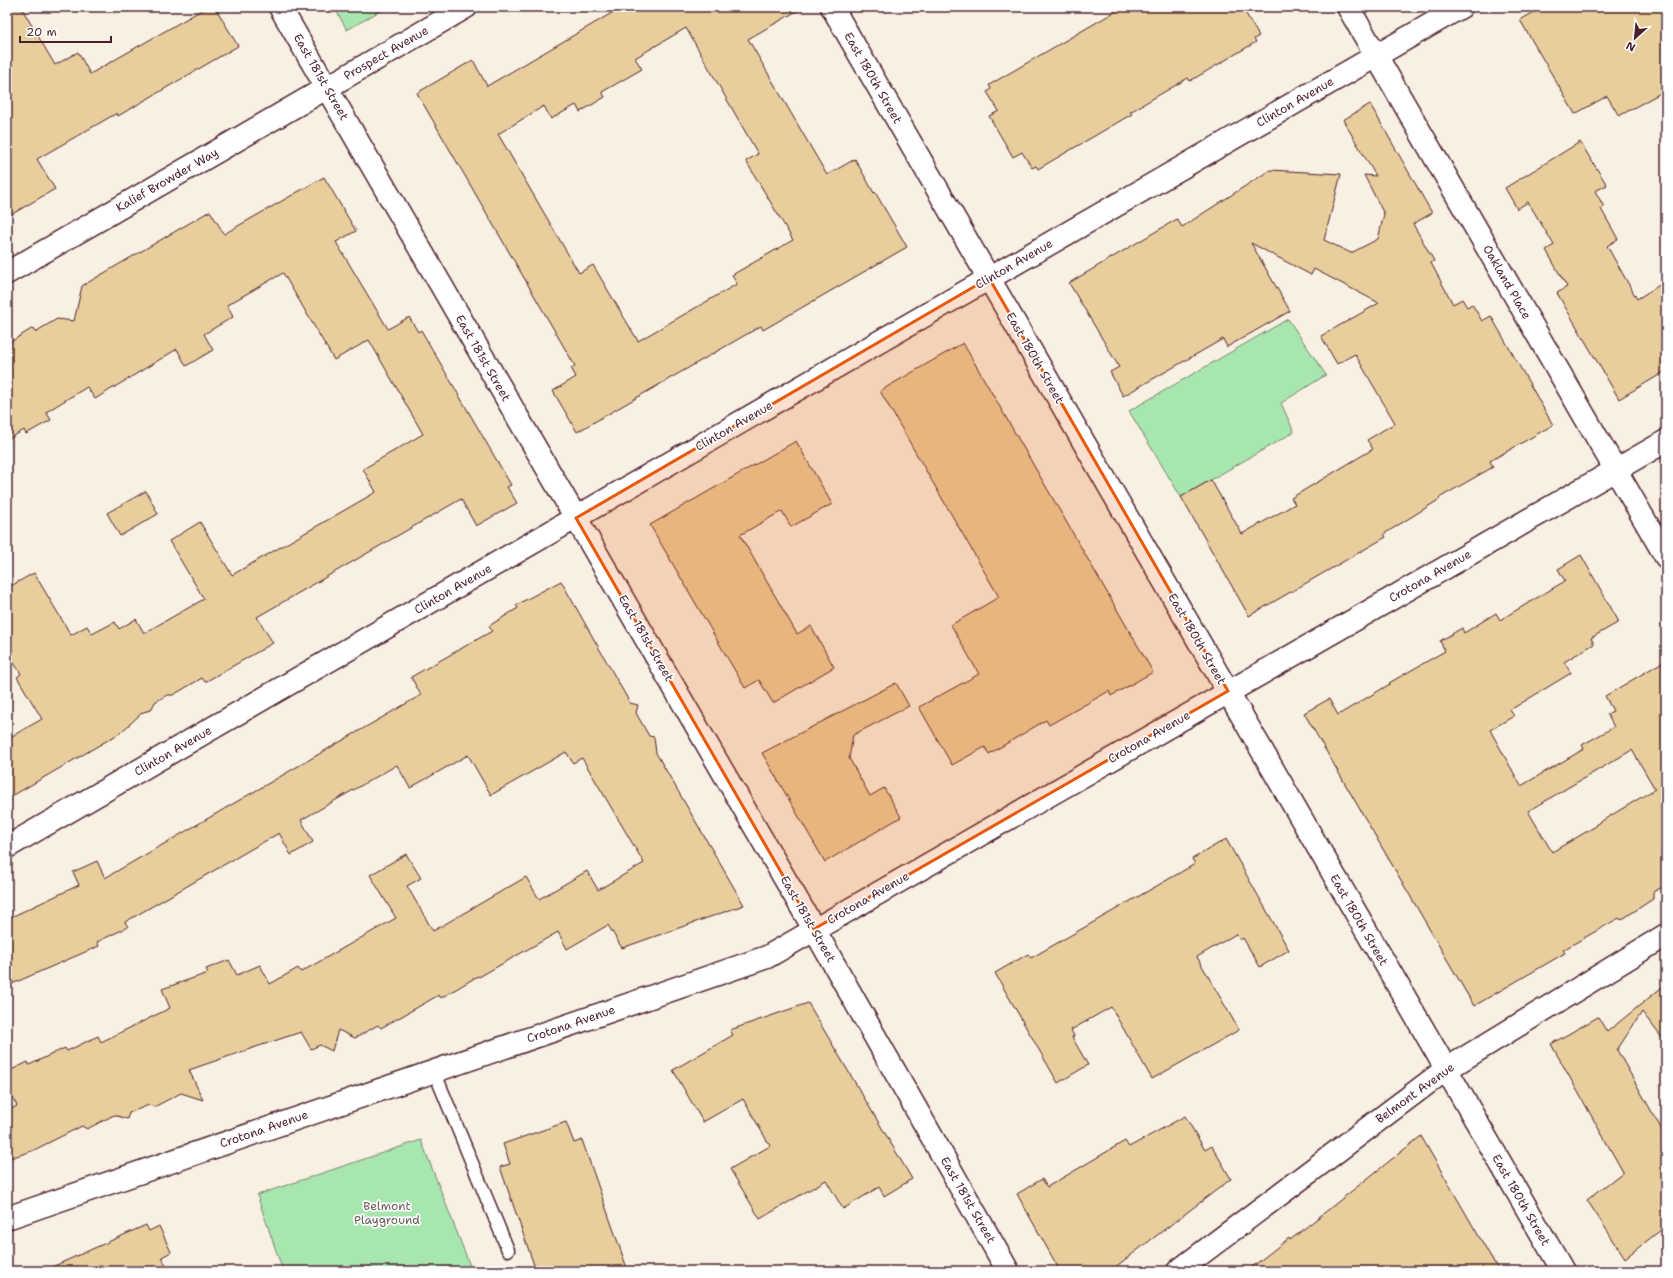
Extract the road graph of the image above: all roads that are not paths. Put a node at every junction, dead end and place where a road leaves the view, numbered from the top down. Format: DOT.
graph roads {
  1 [pos="280,7"];
  2 [pos="466,7"];
  3 [pos="832,7"];
  4 [pos="1348,7"];
  5 [pos="1461,7"];
  6 [pos="1376,56"];
  7 [pos="326,88"];
  8 [pos="7,273"];
  9 [pos="989,278"];
  10 [pos="1666,440"];
  11 [pos="1616,470"];
  12 [pos="576,518"];
  13 [pos="1666,557"];
  14 [pos="1228,691"];
  15 [pos="7,847"];
  16 [pos="814,929"];
  17 [pos="1666,935"];
  18 [pos="1445,1070"];
  19 [pos="434,1071"];
  20 [pos="7,1218"];
  21 [pos="508,1250"];
  22 [pos="1008,1271"];
  23 [pos="1178,1271"];
  24 [pos="1563,1271"];
  1 -- 7 [label="street, East 181st Street"];
  2 -- 7 [label="street, Prospect Avenue"];
  3 -- 9 [label="street, East 180th Street"];
  4 -- 6 [label="street, Oakland Place"];
  5 -- 6 [label="street, Clinton Avenue"];
  6 -- 9 [label="street, Clinton Avenue"];
  6 -- 11 [label="street, Oakland Place"];
  7 -- 8 [label="street, Kalief Browder Way"];
  7 -- 12 [label="street, East 181st Street"];
  9 -- 12 [label="street, Clinton Avenue"];
  9 -- 14 [label="street, East 180th Street"];
  10 -- 11 [label="street, Crotona Avenue"];
  11 -- 13 [label="street, Oakland Place"];
  11 -- 14 [label="street, Crotona Avenue"];
  12 -- 15 [label="street, Clinton Avenue"];
  12 -- 16 [label="street, East 181st Street"];
  14 -- 16 [label="street, Crotona Avenue"];
  14 -- 18 [label="street, East 180th Street"];
  16 -- 19 [label="street, Crotona Avenue"];
  16 -- 22 [label="street, East 181st Street"];
  17 -- 18 [label="street, Belmont Avenue"];
  18 -- 23 [label="street, Belmont Avenue"];
  18 -- 24 [label="street, East 180th Street"];
  19 -- 20 [label="street, Crotona Avenue"];
  19 -- 21 [label="lane"];
}
